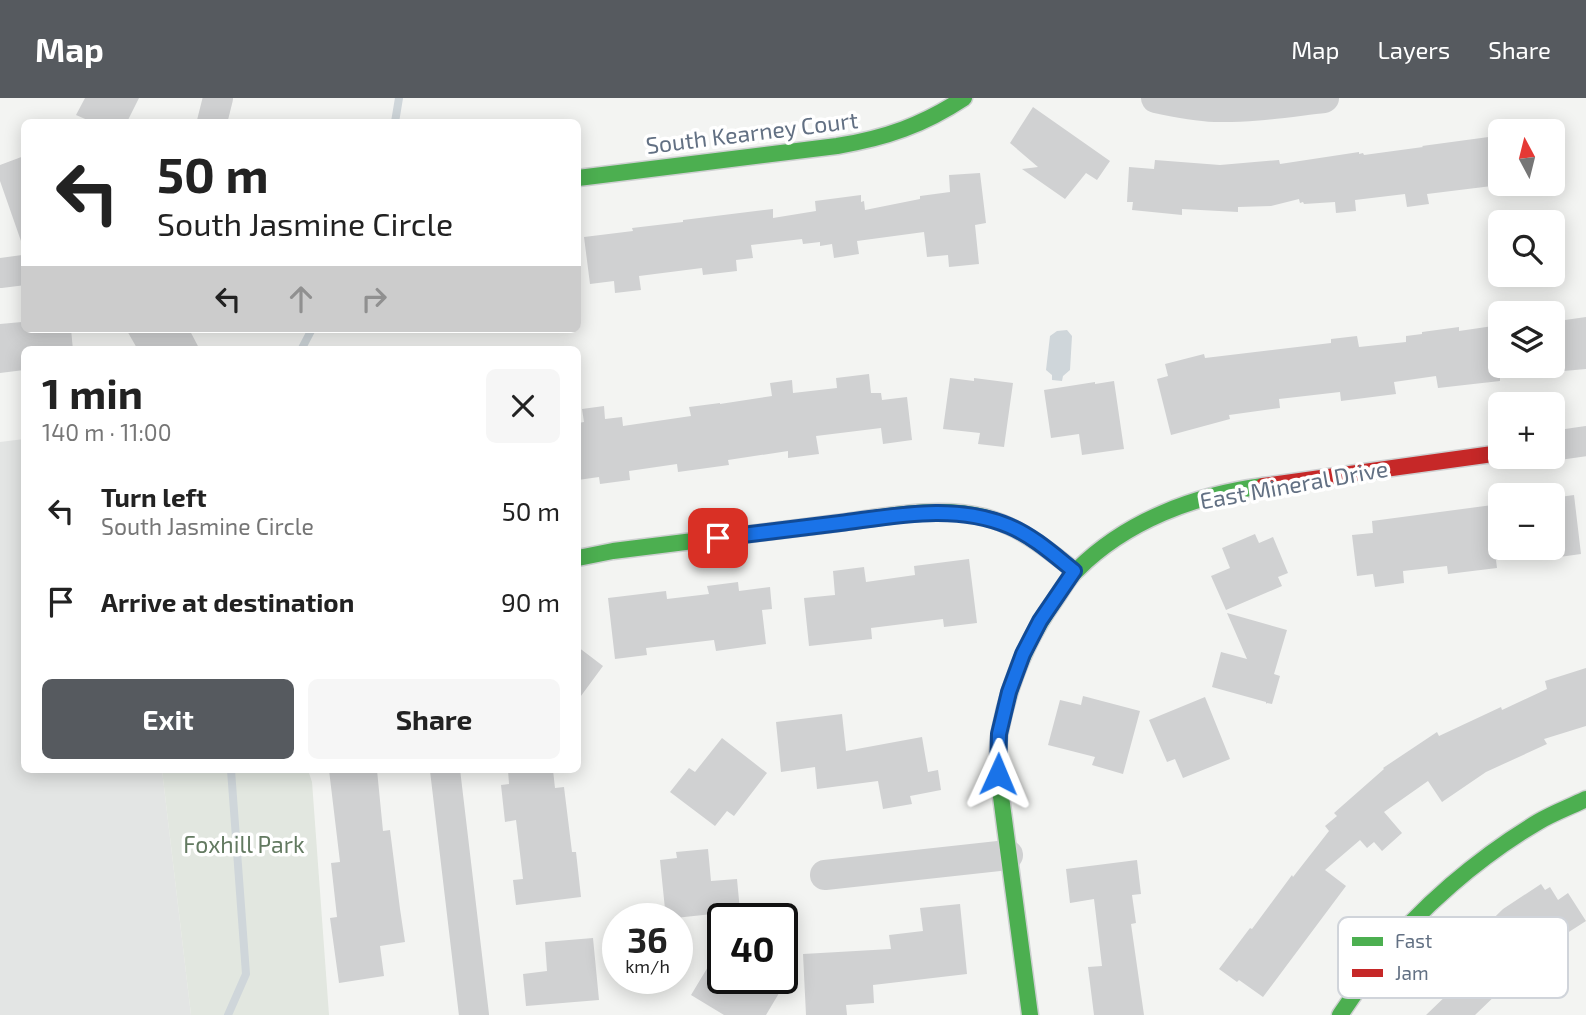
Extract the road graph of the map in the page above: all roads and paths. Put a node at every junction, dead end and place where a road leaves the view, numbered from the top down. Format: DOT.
graph roads {
  1 [pos="218,98"];
  2 [pos="964,98"];
  3 [pos="1156,98"];
  4 [pos="1324,98"];
  5 [pos="213,119"];
  6 [pos="581,178"];
  7 [pos="21,270"];
  8 [pos="0,273"];
  9 [pos="1586,441"];
  10 [pos="1565,444"];
  11 [pos="1488,455"];
  12 [pos="581,557"];
  13 [pos="1074,571"];
  14 [pos="445,773"];
  15 [pos="1586,799"];
  16 [pos="1008,855"];
  17 [pos="825,875"];
  18 [pos="1418,917"];
  19 [pos="1352,998"];
  20 [pos="474,1015"];
  21 [pos="1030,1015"];
  22 [pos="1340,1015"];
  1 -- 5 [label="street"];
  2 -- 6 [label="street, South Kearney Court"];
  3 -- 4 [label="street"];
  7 -- 8 [label="street"];
  9 -- 10 [label="street"];
  11 -- 13 [label="street, East Mineral Drive"];
  12 -- 13 [label="street"];
  13 -- 16 [label="street, East Mineral Drive"];
  14 -- 20 [label="street"];
  15 -- 18 [label="street"];
  16 -- 17 [label="street"];
  16 -- 21 [label="street, East Mineral Drive"];
  19 -- 22 [label="street"];
}
